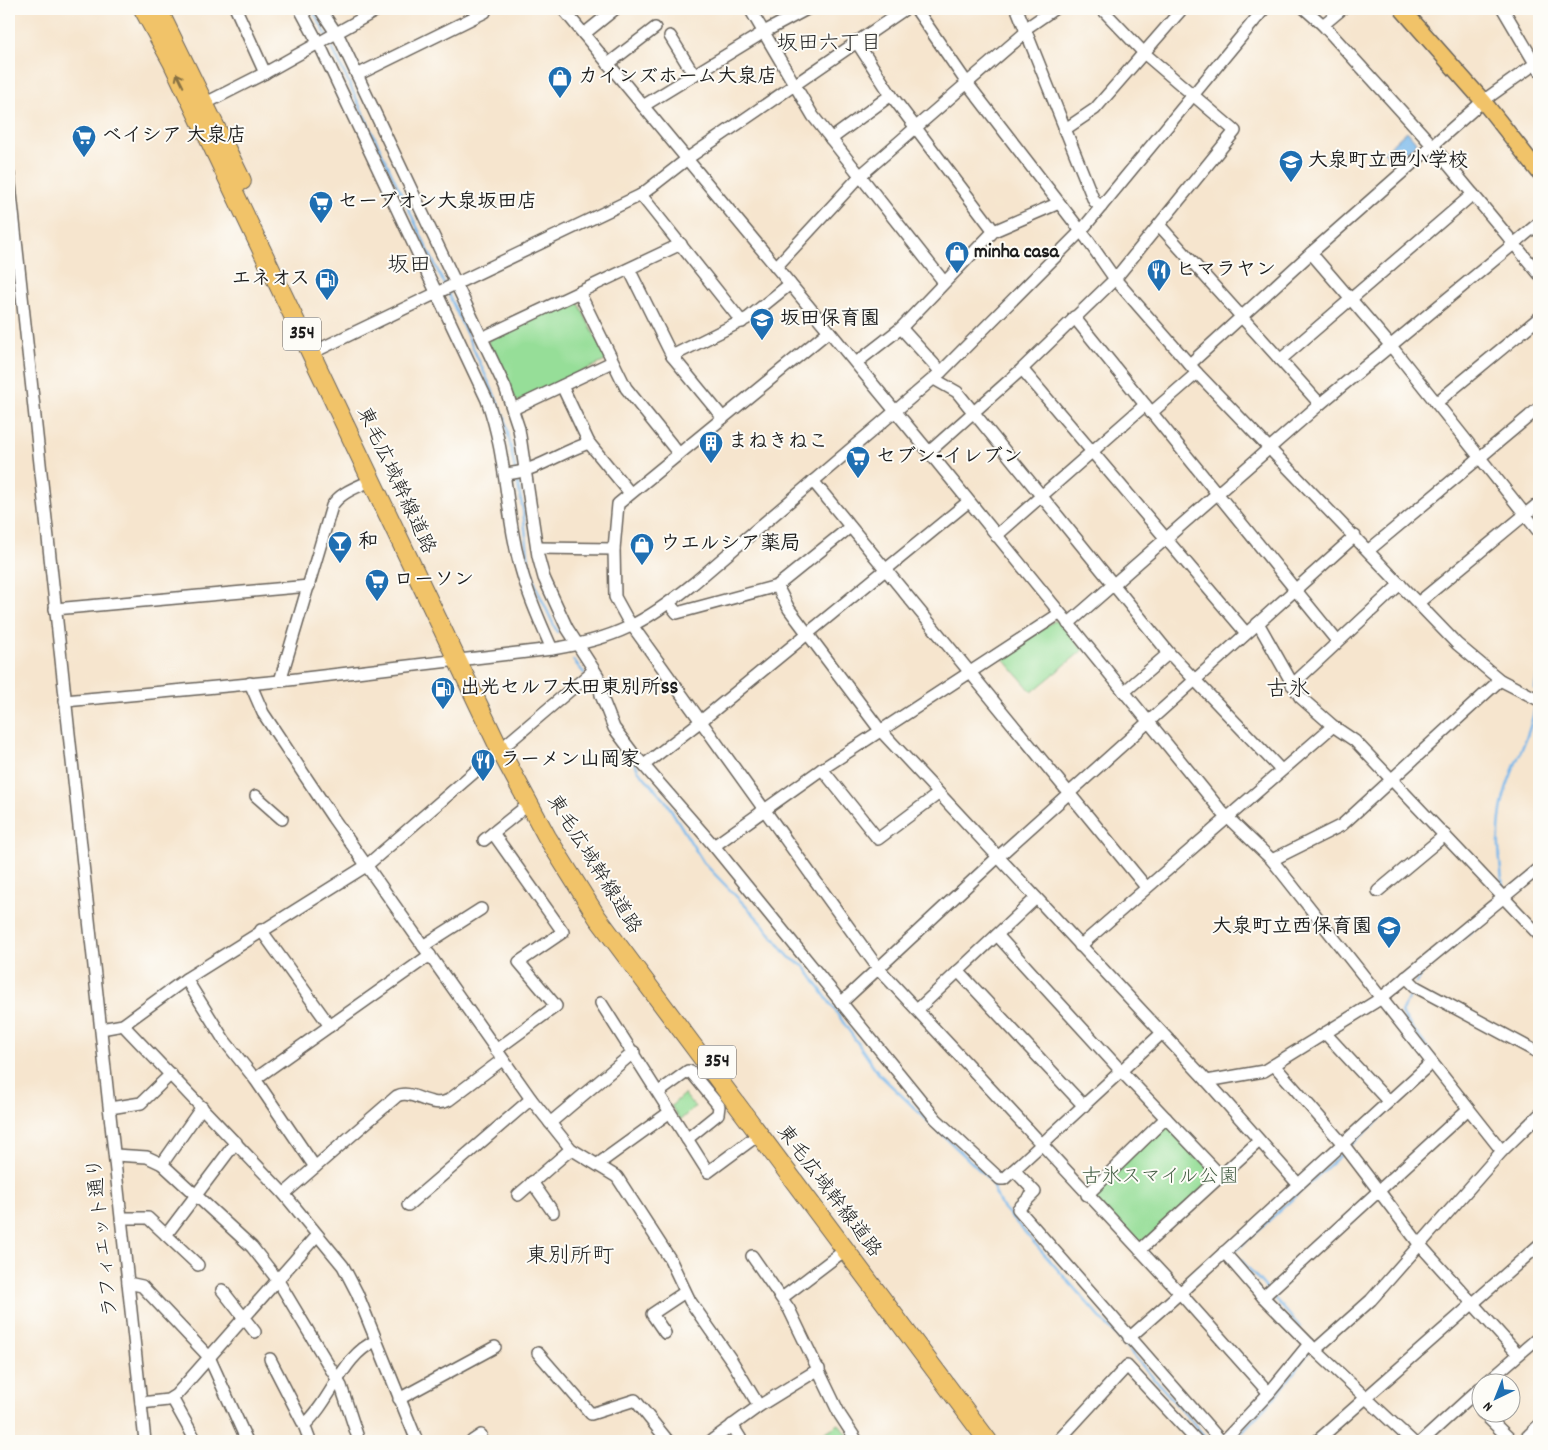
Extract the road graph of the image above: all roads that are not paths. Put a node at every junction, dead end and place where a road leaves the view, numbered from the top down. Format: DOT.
graph roads {
  1 [pos="142,9"];
  2 [pos="158,9"];
  3 [pos="236,9"];
  4 [pos="300,9"];
  5 [pos="320,9"];
  6 [pos="379,9"];
  7 [pos="486,9"];
  8 [pos="563,9"];
  9 [pos="615,9"];
  10 [pos="750,9"];
  11 [pos="806,9"];
  12 [pos="906,9"];
  13 [pos="916,9"];
  14 [pos="1017,9"];
  15 [pos="1054,9"];
  16 [pos="1102,9"];
  17 [pos="1182,9"];
  18 [pos="1264,9"];
  19 [pos="1305,9"];
  20 [pos="1342,9"];
  21 [pos="1402,9"];
  22 [pos="1503,9"];
  23 [pos="1323,25"];
  24 [pos="655,28"];
  25 [pos="1025,31"];
  26 [pos="764,32"];
  27 [pos="335,33"];
  28 [pos="584,34"];
  29 [pos="670,36"];
  30 [pos="856,41"];
  31 [pos="318,42"];
  32 [pos="1145,54"];
  33 [pos="608,64"];
  34 [pos="1538,65"];
  35 [pos="265,73"];
  36 [pos="357,75"];
  37 [pos="694,75"];
  38 [pos="967,83"];
  39 [pos="793,85"];
  40 [pos="892,95"];
  41 [pos="1192,96"];
  42 [pos="1483,102"];
  43 [pos="200,106"];
  44 [pos="644,106"];
  45 [pos="915,127"];
  46 [pos="382,128"];
  47 [pos="1064,130"];
  48 [pos="363,138"];
  49 [pos="831,139"];
  50 [pos="1433,146"];
  51 [pos="687,159"];
  52 [pos="1539,172"];
  53 [pos="9,175"];
  54 [pos="861,175"];
  55 [pos="1473,194"];
  56 [pos="641,195"];
  57 [pos="1059,203"];
  58 [pos="1100,207"];
  59 [pos="1539,223"];
  60 [pos="1159,225"];
  61 [pos="994,231"];
  62 [pos="1081,231"];
  63 [pos="681,244"];
  64 [pos="1514,244"];
  65 [pos="1311,253"];
  66 [pos="776,267"];
  67 [pos="629,269"];
  68 [pos="1539,274"];
  69 [pos="1115,279"];
  70 [pos="944,282"];
  71 [pos="455,284"];
  72 [pos="790,284"];
  73 [pos="579,292"];
  74 [pos="436,293"];
  75 [pos="1350,298"];
  76 [pos="1074,317"];
  77 [pos="1241,317"];
  78 [pos="1539,318"];
  79 [pos="742,322"];
  80 [pos="901,328"];
  81 [pos="829,331"];
  82 [pos="482,338"];
  83 [pos="1391,346"];
  84 [pos="320,349"];
  85 [pos="672,356"];
  86 [pos="1280,360"];
  87 [pos="612,362"];
  88 [pos="856,364"];
  89 [pos="1022,369"];
  90 [pos="1194,369"];
  91 [pos="938,376"];
  92 [pos="562,386"];
  93 [pos="1436,403"];
  94 [pos="1320,404"];
  95 [pos="1539,408"];
  96 [pos="512,409"];
  97 [pos="1148,409"];
  98 [pos="896,412"];
  99 [pos="974,413"];
  100 [pos="722,418"];
  101 [pos="589,443"];
  102 [pos="1270,448"];
  103 [pos="930,452"];
  104 [pos="1092,452"];
  105 [pos="679,454"];
  106 [pos="1479,458"];
  107 [pos="526,471"];
  108 [pos="505,474"];
  109 [pos="372,480"];
  110 [pos="813,481"];
  111 [pos="630,493"];
  112 [pos="1217,493"];
  113 [pos="1040,496"];
  114 [pos="968,502"];
  115 [pos="1539,503"];
  116 [pos="1525,514"];
  117 [pos="850,526"];
  118 [pos="1539,532"];
  119 [pos="996,536"];
  120 [pos="1355,536"];
  121 [pos="1165,540"];
  122 [pos="537,548"];
  123 [pos="614,549"];
  124 [pos="1369,550"];
  125 [pos="885,570"];
  126 [pos="1400,584"];
  127 [pos="309,586"];
  128 [pos="777,586"];
  129 [pos="1113,586"];
  130 [pos="1294,590"];
  131 [pos="1418,603"];
  132 [pos="669,604"];
  133 [pos="55,610"];
  134 [pos="1059,614"];
  135 [pos="1258,623"];
  136 [pos="1068,624"];
  137 [pos="634,626"];
  138 [pos="808,633"];
  139 [pos="1246,633"];
  140 [pos="1338,641"];
  141 [pos="577,645"];
  142 [pos="552,649"];
  143 [pos="1169,652"];
  144 [pos="463,660"];
  145 [pos="594,670"];
  146 [pos="969,672"];
  147 [pos="1194,679"];
  148 [pos="1500,680"];
  149 [pos="280,681"];
  150 [pos="250,683"];
  151 [pos="1292,685"];
  152 [pos="1124,692"];
  153 [pos="1539,699"];
  154 [pos="65,701"];
  155 [pos="701,721"];
  156 [pos="1148,721"];
  157 [pos="1333,726"];
  158 [pos="880,730"];
  159 [pos="505,746"];
  160 [pos="644,765"];
  161 [pos="822,769"];
  162 [pos="1281,770"];
  163 [pos="1391,780"];
  164 [pos="938,794"];
  165 [pos="1069,794"];
  166 [pos="256,796"];
  167 [pos="529,804"];
  168 [pos="766,810"];
  169 [pos="1228,819"];
  170 [pos="282,820"];
  171 [pos="1445,835"];
  172 [pos="714,846"];
  173 [pos="998,857"];
  174 [pos="1272,860"];
  175 [pos="366,866"];
  176 [pos="1539,868"];
  177 [pos="1146,887"];
  178 [pos="1378,891"];
  179 [pos="1504,896"];
  180 [pos="1036,898"];
  181 [pos="481,909"];
  182 [pos="261,930"];
  183 [pos="1539,934"];
  184 [pos="997,935"];
  185 [pos="1080,946"];
  186 [pos="426,951"];
  187 [pos="878,968"];
  188 [pos="958,971"];
  189 [pos="1406,977"];
  190 [pos="186,979"];
  191 [pos="1380,999"];
  192 [pos="841,1002"];
  193 [pos="601,1003"];
  194 [pos="917,1010"];
  195 [pos="123,1025"];
  196 [pos="330,1026"];
  197 [pos="101,1029"];
  198 [pos="1325,1032"];
  199 [pos="1161,1034"];
  200 [pos="634,1052"];
  201 [pos="1539,1053"];
  202 [pos="499,1055"];
  203 [pos="1431,1063"];
  204 [pos="1274,1065"];
  205 [pos="1122,1072"];
  206 [pos="171,1074"];
  207 [pos="255,1079"];
  208 [pos="1207,1081"];
  209 [pos="659,1092"];
  210 [pos="530,1099"];
  211 [pos="1388,1101"];
  212 [pos="1084,1106"];
  213 [pos="202,1107"];
  214 [pos="110,1108"];
  215 [pos="1467,1110"];
  216 [pos="670,1112"];
  217 [pos="1539,1115"];
  218 [pos="1166,1118"];
  219 [pos="550,1123"];
  220 [pos="758,1135"];
  221 [pos="687,1139"];
  222 [pos="1260,1141"];
  223 [pos="236,1142"];
  224 [pos="1343,1144"];
  225 [pos="1042,1145"];
  226 [pos="571,1149"];
  227 [pos="1502,1152"];
  228 [pos="115,1155"];
  229 [pos="162,1164"];
  230 [pos="598,1164"];
  231 [pos="315,1167"];
  232 [pos="1014,1170"];
  233 [pos="1221,1176"];
  234 [pos="532,1182"];
  235 [pos="1298,1184"];
  236 [pos="1380,1190"];
  237 [pos="284,1194"];
  238 [pos="1087,1194"];
  239 [pos="518,1195"];
  240 [pos="197,1196"];
  241 [pos="408,1205"];
  242 [pos="553,1212"];
  243 [pos="122,1218"];
  244 [pos="166,1235"];
  245 [pos="317,1235"];
  246 [pos="1420,1245"];
  247 [pos="1539,1245"];
  248 [pos="845,1250"];
  249 [pos="1140,1250"];
  250 [pos="1224,1252"];
  251 [pos="752,1256"];
  252 [pos="198,1265"];
  253 [pos="277,1279"];
  254 [pos="128,1283"];
  255 [pos="222,1290"];
  256 [pos="686,1292"];
  257 [pos="1180,1294"];
  258 [pos="1263,1297"];
  259 [pos="782,1298"];
  260 [pos="1473,1304"];
  261 [pos="245,1317"];
  262 [pos="255,1332"];
  263 [pos="665,1333"];
  264 [pos="1539,1337"];
  265 [pos="1129,1338"];
  266 [pos="376,1341"];
  267 [pos="496,1347"];
  268 [pos="1312,1347"];
  269 [pos="538,1353"];
  270 [pos="1518,1354"];
  271 [pos="209,1357"];
  272 [pos="270,1359"];
  273 [pos="819,1369"];
  274 [pos="1498,1372"];
  275 [pos="338,1381"];
  276 [pos="1269,1393"];
  277 [pos="1367,1397"];
  278 [pos="172,1398"];
  279 [pos="399,1399"];
  280 [pos="1468,1399"];
  281 [pos="141,1403"];
  282 [pos="760,1406"];
  283 [pos="1492,1422"];
  284 [pos="304,1425"];
  285 [pos="732,1425"];
  286 [pos="1539,1425"];
  287 [pos="145,1441"];
  288 [pos="196,1441"];
  289 [pos="247,1441"];
  290 [pos="309,1441"];
  291 [pos="359,1441"];
  292 [pos="417,1441"];
  293 [pos="668,1441"];
  294 [pos="711,1441"];
  295 [pos="742,1441"];
  296 [pos="857,1441"];
  297 [pos="988,1441"];
  298 [pos="1002,1441"];
  299 [pos="1058,1441"];
  300 [pos="1197,1441"];
  301 [pos="1222,1441"];
  302 [pos="1317,1441"];
  303 [pos="1412,1441"];
  304 [pos="1422,1441"];
  305 [pos="1512,1441"];
  306 [pos="1523,1441"];
  43 -- 1 [label="highway, 東毛広域幹線道路 / 354, one-way"];
  2 -- 43 [label="highway, 東毛広域幹線道路 / 354"];
  3 -- 35 [label="street"];
  4 -- 31 [label="street"];
  5 -- 27 [label="street"];
  6 -- 27 [label="street"];
  7 -- 36 [label="street"];
  8 -- 28 [label="street"];
  9 -- 28 [label="street"];
  10 -- 26 [label="street"];
  11 -- 26 [label="street"];
  12 -- 30 [label="street"];
  13 -- 38 [label="street"];
  14 -- 25 [label="street"];
  15 -- 25 [label="street"];
  16 -- 32 [label="street"];
  17 -- 32 [label="street"];
  18 -- 41 [label="street"];
  19 -- 23 [label="street"];
  20 -- 23 [label="street"];
  21 -- 42 [label="main road"];
  22 -- 34 [label="street"];
  23 -- 50 [label="street"];
  24 -- 33 [label="street"];
  25 -- 38 [label="street"];
  25 -- 47 [label="street"];
  26 -- 37 [label="street"];
  26 -- 39 [label="street"];
  27 -- 31 [label="street"];
  27 -- 36 [label="street"];
  28 -- 33 [label="street"];
  29 -- 37 [label="street"];
  30 -- 39 [label="street"];
  30 -- 40 [label="street"];
  31 -- 35 [label="street"];
  31 -- 48 [label="street"];
  32 -- 41 [label="street"];
  32 -- 47 [label="street"];
  33 -- 44 [label="street"];
  34 -- 42 [label="street"];
  35 -- 43 [label="street"];
  36 -- 46 [label="street"];
  37 -- 44 [label="street"];
  38 -- 45 [label="street"];
  38 -- 57 [label="street"];
  39 -- 49 [label="street"];
  39 -- 51 [label="street"];
  40 -- 45 [label="street"];
  40 -- 49 [label="street"];
  41 -- 58 [label="street"];
  41 -- 60 [label="street"];
  42 -- 50 [label="street"];
  42 -- 52 [label="main road"];
  43 -- 84 [label="highway, 東毛広域幹線道路 / 354"];
  43 -- 109 [label="highway, 東毛広域幹線道路 / 354"];
  44 -- 51 [label="street"];
  45 -- 54 [label="street"];
  45 -- 61 [label="street"];
  46 -- 48 [label="street"];
  46 -- 71 [label="street"];
  47 -- 58 [label="street"];
  48 -- 74 [label="street"];
  49 -- 54 [label="street"];
  50 -- 55 [label="street"];
  50 -- 65 [label="street"];
  51 -- 56 [label="street"];
  51 -- 66 [label="street"];
  53 -- 133 [label="street, ラフィエット通り"];
  54 -- 66 [label="street"];
  54 -- 70 [label="street"];
  55 -- 64 [label="street"];
  55 -- 75 [label="street"];
  56 -- 63 [label="street"];
  56 -- 71 [label="street"];
  57 -- 61 [label="street"];
  57 -- 62 [label="street"];
  58 -- 62 [label="street"];
  59 -- 64 [label="street"];
  60 -- 69 [label="street"];
  60 -- 77 [label="street"];
  61 -- 70 [label="street"];
  62 -- 69 [label="street"];
  62 -- 91 [label="street"];
  63 -- 67 [label="street"];
  63 -- 79 [label="street"];
  64 -- 68 [label="street"];
  64 -- 83 [label="street"];
  65 -- 75 [label="street"];
  65 -- 77 [label="street"];
  66 -- 72 [label="street"];
  67 -- 73 [label="street"];
  67 -- 85 [label="street"];
  69 -- 76 [label="street"];
  69 -- 90 [label="street"];
  70 -- 80 [label="street"];
  71 -- 74 [label="street"];
  71 -- 82 [label="street"];
  72 -- 79 [label="street"];
  72 -- 81 [label="street"];
  73 -- 82 [label="street"];
  73 -- 87 [label="street"];
  74 -- 84 [label="street"];
  74 -- 108 [label="street"];
  75 -- 83 [label="street"];
  75 -- 86 [label="street"];
  76 -- 89 [label="street"];
  76 -- 97 [label="street"];
  77 -- 86 [label="street"];
  77 -- 90 [label="street"];
  78 -- 93 [label="street"];
  79 -- 85 [label="street"];
  80 -- 88 [label="street"];
  80 -- 91 [label="street"];
  81 -- 88 [label="street"];
  81 -- 100 [label="street"];
  82 -- 96 [label="street"];
  83 -- 93 [label="street"];
  83 -- 94 [label="street"];
  84 -- 144 [label="highway, 東毛広域幹線道路 / 354"];
  85 -- 100 [label="street"];
  86 -- 94 [label="street"];
  87 -- 92 [label="street"];
  87 -- 105 [label="street"];
  88 -- 98 [label="street"];
  89 -- 99 [label="street"];
  89 -- 104 [label="street"];
  90 -- 97 [label="street"];
  90 -- 102 [label="street"];
  91 -- 98 [label="street"];
  91 -- 99 [label="street"];
  92 -- 96 [label="street"];
  92 -- 101 [label="street"];
  93 -- 106 [label="street"];
  94 -- 102 [label="street"];
  95 -- 106 [label="street"];
  96 -- 107 [label="street"];
  97 -- 104 [label="street"];
  97 -- 112 [label="street"];
  98 -- 103 [label="street"];
  98 -- 110 [label="street"];
  99 -- 103 [label="street"];
  99 -- 113 [label="street"];
  100 -- 105 [label="street"];
  101 -- 107 [label="street"];
  101 -- 111 [label="street"];
  102 -- 112 [label="street"];
  102 -- 120 [label="street"];
  103 -- 114 [label="street"];
  104 -- 113 [label="street"];
  104 -- 121 [label="street"];
  105 -- 111 [label="street"];
  106 -- 116 [label="street"];
  106 -- 124 [label="street"];
  107 -- 108 [label="street"];
  107 -- 122 [label="street"];
  108 -- 142 [label="street"];
  109 -- 127 [label="street"];
  109 -- 144 [label="highway, 東毛広域幹線道路 / 354"];
  110 -- 117 [label="street"];
  110 -- 132 [label="street"];
  111 -- 123 [label="street"];
  112 -- 121 [label="street"];
  112 -- 130 [label="street"];
  113 -- 119 [label="street"];
  113 -- 129 [label="street"];
  114 -- 119 [label="street"];
  114 -- 125 [label="street"];
  115 -- 116 [label="street"];
  116 -- 118 [label="street"];
  116 -- 131 [label="street"];
  117 -- 125 [label="street"];
  117 -- 128 [label="street"];
  119 -- 134 [label="street"];
  120 -- 124 [label="street"];
  120 -- 130 [label="street"];
  121 -- 129 [label="street"];
  121 -- 139 [label="street"];
  122 -- 123 [label="street"];
  122 -- 141 [label="street"];
  123 -- 137 [label="street"];
  124 -- 126 [label="street"];
  125 -- 138 [label="street"];
  125 -- 146 [label="street"];
  126 -- 131 [label="street"];
  126 -- 140 [label="street"];
  127 -- 133 [label="street"];
  127 -- 149 [label="street"];
  128 -- 132 [label="street"];
  128 -- 138 [label="street"];
  129 -- 136 [label="street"];
  129 -- 143 [label="street"];
  130 -- 135 [label="street"];
  130 -- 140 [label="street"];
  131 -- 148 [label="street"];
  132 -- 137 [label="street"];
  133 -- 154 [label="street, ラフィエット通り"];
  134 -- 136 [label="street"];
  134 -- 146 [label="street"];
  135 -- 139 [label="street"];
  135 -- 151 [label="street"];
  136 -- 152 [label="street"];
  137 -- 141 [label="street"];
  137 -- 155 [label="street"];
  138 -- 155 [label="street"];
  138 -- 158 [label="street"];
  139 -- 147 [label="street"];
  140 -- 151 [label="street"];
  141 -- 142 [label="street"];
  141 -- 145 [label="street"];
  142 -- 144 [label="street"];
  143 -- 147 [label="street"];
  143 -- 152 [label="street"];
  144 -- 149 [label="street"];
  144 -- 159 [label="highway, 東毛広域幹線道路 / 354"];
  145 -- 159 [label="street"];
  145 -- 160 [label="street"];
  146 -- 158 [label="street"];
  146 -- 165 [label="street"];
  147 -- 156 [label="street"];
  147 -- 162 [label="street"];
  148 -- 153 [label="street"];
  148 -- 163 [label="street"];
  149 -- 150 [label="street"];
  150 -- 154 [label="street"];
  150 -- 175 [label="street"];
  151 -- 157 [label="street"];
  152 -- 156 [label="street"];
  154 -- 197 [label="street, ラフィエット通り"];
  155 -- 160 [label="street"];
  155 -- 168 [label="street"];
  156 -- 165 [label="street"];
  156 -- 169 [label="street"];
  157 -- 162 [label="street"];
  157 -- 163 [label="street"];
  158 -- 161 [label="street"];
  158 -- 164 [label="street"];
  159 -- 167 [label="highway, 東毛広域幹線道路 / 354"];
  159 -- 175 [label="street"];
  159 -- 298 [label="highway, 東毛広域幹線道路 / 354"];
  160 -- 172 [label="street"];
  161 -- 164 [label="street"];
  161 -- 168 [label="street"];
  162 -- 169 [label="street"];
  163 -- 171 [label="street"];
  163 -- 174 [label="street"];
  164 -- 173 [label="street"];
  165 -- 173 [label="street"];
  165 -- 177 [label="street"];
  166 -- 170 [label="street"];
  167 -- 202 [label="street"];
  167 -- 220 [label="highway, 東毛広域幹線道路 / 354"];
  168 -- 172 [label="street"];
  168 -- 187 [label="street"];
  169 -- 174 [label="street"];
  169 -- 177 [label="street"];
  171 -- 178 [label="street"];
  171 -- 179 [label="street"];
  172 -- 192 [label="street"];
  173 -- 180 [label="street"];
  173 -- 187 [label="street"];
  174 -- 191 [label="street"];
  175 -- 182 [label="street"];
  175 -- 186 [label="street"];
  176 -- 179 [label="street"];
  177 -- 185 [label="street"];
  179 -- 183 [label="street"];
  179 -- 189 [label="street"];
  180 -- 184 [label="street"];
  180 -- 185 [label="street"];
  181 -- 186 [label="street"];
  182 -- 190 [label="street"];
  182 -- 196 [label="street"];
  184 -- 188 [label="street"];
  184 -- 205 [label="street"];
  185 -- 199 [label="street"];
  186 -- 196 [label="street"];
  186 -- 202 [label="street"];
  187 -- 192 [label="street"];
  187 -- 194 [label="street"];
  188 -- 194 [label="street"];
  188 -- 212 [label="street"];
  189 -- 191 [label="street"];
  189 -- 201 [label="street"];
  190 -- 195 [label="street"];
  190 -- 207 [label="street"];
  191 -- 198 [label="street"];
  191 -- 203 [label="street"];
  192 -- 232 [label="street"];
  193 -- 200 [label="street"];
  194 -- 225 [label="street"];
  195 -- 197 [label="street"];
  195 -- 206 [label="street"];
  196 -- 207 [label="street"];
  197 -- 214 [label="street, ラフィエット通り"];
  198 -- 204 [label="street"];
  198 -- 211 [label="street"];
  199 -- 205 [label="street"];
  199 -- 208 [label="street"];
  200 -- 209 [label="street"];
  200 -- 219 [label="street"];
  202 -- 210 [label="street"];
  202 -- 231 [label="street"];
  203 -- 211 [label="street"];
  203 -- 215 [label="street"];
  204 -- 208 [label="street"];
  204 -- 224 [label="street"];
  205 -- 212 [label="street"];
  205 -- 218 [label="street"];
  206 -- 213 [label="street"];
  206 -- 214 [label="street"];
  207 -- 231 [label="street"];
  208 -- 222 [label="street"];
  209 -- 216 [label="street"];
  209 -- 221 [label="street"];
  210 -- 219 [label="street"];
  210 -- 241 [label="street"];
  211 -- 224 [label="street"];
  212 -- 225 [label="street"];
  213 -- 223 [label="street"];
  213 -- 229 [label="street"];
  214 -- 228 [label="street, ラフィエット通り"];
  215 -- 227 [label="street"];
  215 -- 236 [label="street"];
  216 -- 221 [label="street"];
  216 -- 230 [label="street"];
  217 -- 227 [label="street"];
  218 -- 233 [label="street"];
  218 -- 238 [label="street"];
  219 -- 226 [label="street"];
  220 -- 221 [label="street"];
  220 -- 248 [label="highway, 東毛広域幹線道路 / 354"];
  222 -- 233 [label="street"];
  222 -- 235 [label="street"];
  223 -- 237 [label="street"];
  223 -- 240 [label="street"];
  224 -- 235 [label="street"];
  224 -- 236 [label="street"];
  225 -- 232 [label="street"];
  225 -- 238 [label="street"];
  226 -- 230 [label="street"];
  226 -- 234 [label="street"];
  227 -- 246 [label="street"];
  228 -- 229 [label="street"];
  228 -- 243 [label="street, ラフィエット通り"];
  229 -- 240 [label="street"];
  230 -- 256 [label="street"];
  231 -- 237 [label="street"];
  232 -- 265 [label="street"];
  233 -- 249 [label="street"];
  234 -- 239 [label="street"];
  234 -- 242 [label="street"];
  235 -- 250 [label="street"];
  236 -- 246 [label="street"];
  236 -- 258 [label="street"];
  237 -- 245 [label="street"];
  238 -- 249 [label="street"];
  240 -- 244 [label="street"];
  240 -- 253 [label="street"];
  243 -- 244 [label="street"];
  243 -- 254 [label="street, ラフィエット通り"];
  244 -- 252 [label="street"];
  245 -- 253 [label="street"];
  245 -- 266 [label="street"];
  246 -- 260 [label="street"];
  246 -- 268 [label="street"];
  247 -- 260 [label="street"];
  248 -- 259 [label="street"];
  248 -- 297 [label="highway, 東毛広域幹線道路 / 354"];
  249 -- 257 [label="street"];
  250 -- 257 [label="street"];
  250 -- 258 [label="street"];
  251 -- 259 [label="street"];
  253 -- 261 [label="street"];
  253 -- 275 [label="street"];
  254 -- 271 [label="street"];
  254 -- 281 [label="street, ラフィエット通り"];
  255 -- 261 [label="street"];
  256 -- 263 [label="street"];
  256 -- 282 [label="street"];
  257 -- 265 [label="street"];
  257 -- 276 [label="street"];
  258 -- 268 [label="street"];
  259 -- 273 [label="street"];
  260 -- 270 [label="street"];
  260 -- 277 [label="street"];
  261 -- 262 [label="street"];
  261 -- 271 [label="street"];
  264 -- 270 [label="street"];
  265 -- 301 [label="street"];
  266 -- 275 [label="street"];
  266 -- 279 [label="street"];
  267 -- 279 [label="street"];
  268 -- 276 [label="street"];
  268 -- 277 [label="street"];
  269 -- 293 [label="street"];
  270 -- 274 [label="street"];
  271 -- 278 [label="street"];
  271 -- 289 [label="street"];
  272 -- 284 [label="street"];
  273 -- 282 [label="street"];
  273 -- 296 [label="street"];
  275 -- 284 [label="street"];
  275 -- 291 [label="street"];
  276 -- 301 [label="street"];
  277 -- 302 [label="street"];
  277 -- 303 [label="street"];
  278 -- 281 [label="street"];
  278 -- 288 [label="street"];
  279 -- 292 [label="street"];
  280 -- 304 [label="street"];
  281 -- 287 [label="street, ラフィエット通り"];
  282 -- 285 [label="street"];
  283 -- 305 [label="street"];
  284 -- 290 [label="street"];
  285 -- 294 [label="street"];
  285 -- 295 [label="street"];
  286 -- 306 [label="street"];
  299 -- 300 [label="street"];
}
